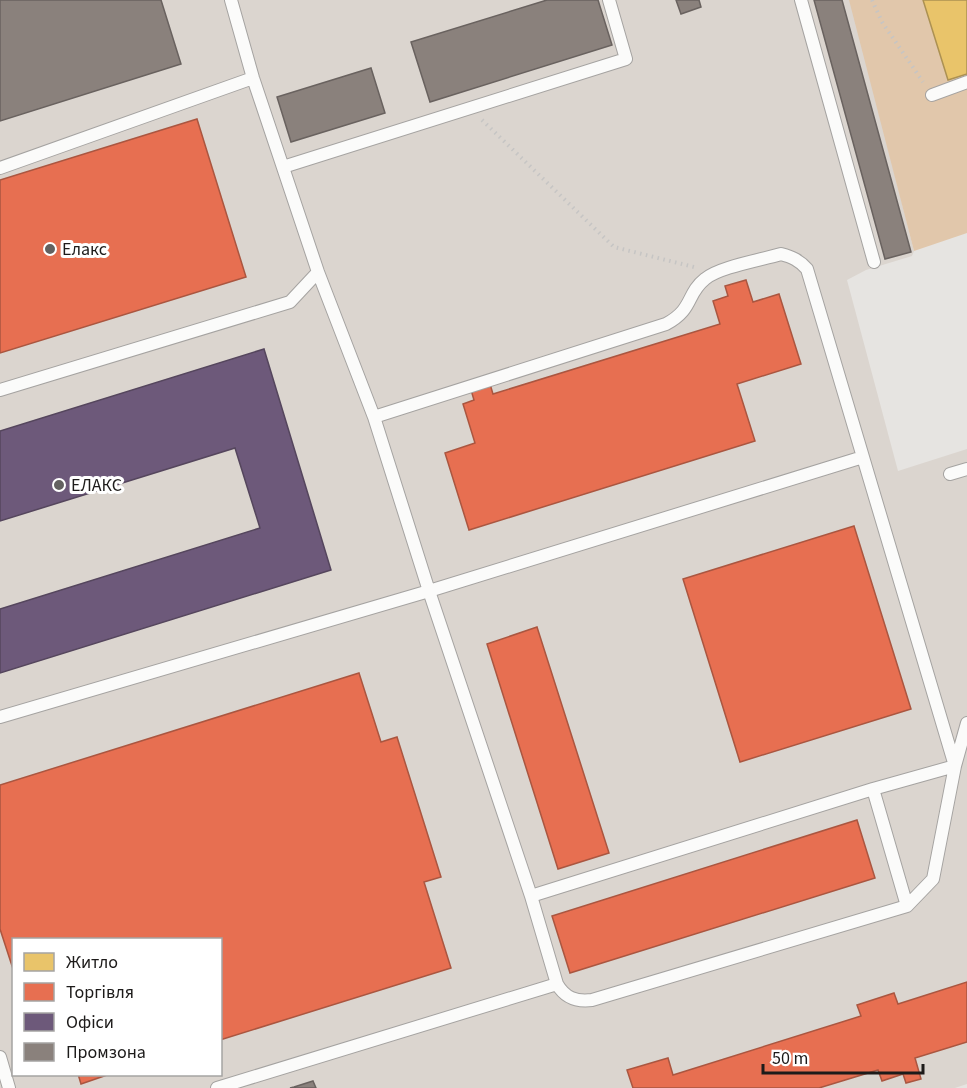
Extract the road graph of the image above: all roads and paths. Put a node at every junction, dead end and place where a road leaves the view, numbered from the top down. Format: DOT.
graph roads {
  1 [pos="231,0"];
  2 [pos="609,0"];
  3 [pos="801,0"];
  4 [pos="872,0"];
  5 [pos="253,78"];
  6 [pos="967,82"];
  7 [pos="932,95"];
  8 [pos="471,109"];
  9 [pos="283,167"];
  10 [pos="0,168"];
  11 [pos="874,262"];
  12 [pos="318,272"];
  13 [pos="716,272"];
  14 [pos="0,390"];
  15 [pos="374,417"];
  16 [pos="863,457"];
  17 [pos="967,468"];
  18 [pos="950,474"];
  19 [pos="429,591"];
  20 [pos="0,717"];
  21 [pos="967,723"];
  22 [pos="955,766"];
  23 [pos="873,789"];
  24 [pos="531,896"];
  25 [pos="907,906"];
  26 [pos="557,984"];
  27 [pos="0,1057"];
  28 [pos="9,1088"];
  29 [pos="217,1088"];
  1 -- 5 [label="lane"];
  2 -- 8 [label="lane"];
  3 -- 11 [label="lane"];
  4 -- 7 [label="path"];
  5 -- 9 [label="lane"];
  5 -- 10 [label="lane"];
  6 -- 7 [label="lane"];
  8 -- 9 [label="lane"];
  8 -- 13 [label="path"];
  9 -- 12 [label="lane"];
  12 -- 14 [label="lane"];
  12 -- 15 [label="lane"];
  13 -- 15 [label="lane"];
  13 -- 16 [label="lane"];
  15 -- 19 [label="lane"];
  16 -- 19 [label="lane"];
  16 -- 22 [label="lane"];
  17 -- 18 [label="lane"];
  19 -- 20 [label="lane"];
  19 -- 24 [label="lane"];
  21 -- 22 [label="lane"];
  22 -- 23 [label="lane"];
  22 -- 25 [label="lane"];
  23 -- 24 [label="lane"];
  23 -- 25 [label="lane"];
  24 -- 26 [label="lane"];
  25 -- 26 [label="lane"];
  26 -- 29 [label="lane"];
  27 -- 28 [label="lane"];
}
